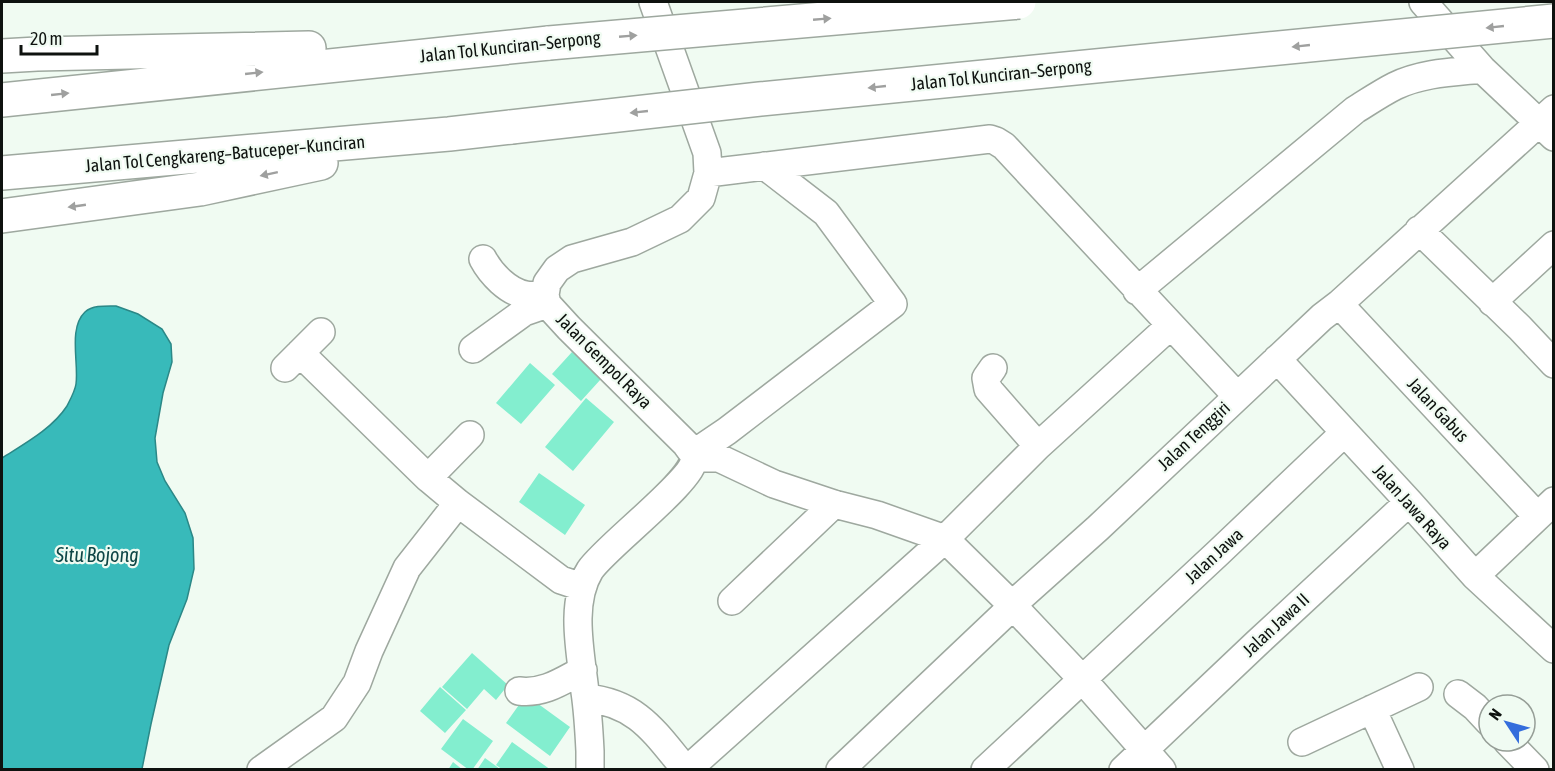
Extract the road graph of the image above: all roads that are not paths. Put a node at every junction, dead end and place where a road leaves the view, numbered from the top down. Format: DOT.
graph roads {
  1 [pos="653,2"];
  2 [pos="1019,2"];
  3 [pos="1423,2"];
  4 [pos="1554,21"];
  5 [pos="548,43"];
  6 [pos="2,56"];
  7 [pos="1482,69"];
  8 [pos="2,100"];
  9 [pos="1548,123"];
  10 [pos="449,134"];
  11 [pos="765,166"];
  12 [pos="2,173"];
  13 [pos="708,173"];
  14 [pos="2,216"];
  15 [pos="1419,230"];
  16 [pos="1554,246"];
  17 [pos="483,259"];
  18 [pos="1137,291"];
  19 [pos="546,300"];
  20 [pos="1492,302"];
  21 [pos="1339,304"];
  22 [pos="1170,326"];
  23 [pos="321,332"];
  24 [pos="473,349"];
  25 [pos="1277,359"];
  26 [pos="1554,364"];
  27 [pos="993,368"];
  28 [pos="1237,396"];
  29 [pos="1344,433"];
  30 [pos="470,435"];
  31 [pos="1038,446"];
  32 [pos="694,456"];
  33 [pos="428,478"];
  34 [pos="1409,502"];
  35 [pos="458,503"];
  36 [pos="834,504"];
  37 [pos="1545,508"];
  38 [pos="945,539"];
  39 [pos="1475,576"];
  40 [pos="582,587"];
  41 [pos="732,601"];
  42 [pos="1013,606"];
  43 [pos="1554,649"];
  44 [pos="583,670"];
  45 [pos="1083,679"];
  46 [pos="1419,687"];
  47 [pos="519,691"];
  48 [pos="1458,694"];
  49 [pos="586,698"];
  50 [pos="1372,709"];
  51 [pos="1477,709"];
  52 [pos="1302,742"];
  53 [pos="1144,750"];
  54 [pos="1519,753"];
  55 [pos="261,770"];
  56 [pos="590,770"];
  57 [pos="687,770"];
  58 [pos="840,770"];
  59 [pos="985,770"];
  60 [pos="1123,770"];
  61 [pos="1162,770"];
  62 [pos="1400,770"];
  63 [pos="1535,770"];
  1 -- 13 [label="street, Jalan Gempol Raya"];
  5 -- 2 [label="highway, Jalan Tol Kunciran–Serpong, one-way, bridge"];
  3 -- 7 [label="street"];
  4 -- 10 [label="highway, Jalan Tol Kunciran–Serpong, one-way, bridge"];
  5 -- 6 [label="highway"];
  8 -- 5 [label="highway, Jalan Tol Kunciran–Serpong, one-way"];
  7 -- 9 [label="street"];
  7 -- 18 [label="street"];
  9 -- 15 [label="street, Jalan Tenggiri"];
  10 -- 12 [label="highway, Jalan Tol Cengkareng–Batuceper–Kunciran"];
  10 -- 14 [label="highway, one-way"];
  11 -- 13 [label="street"];
  11 -- 18 [label="street"];
  11 -- 32 [label="street"];
  13 -- 19 [label="street, Jalan Gempol Raya"];
  15 -- 20 [label="street"];
  15 -- 21 [label="street, Jalan Tenggiri"];
  16 -- 20 [label="street"];
  17 -- 19 [label="street"];
  18 -- 22 [label="street"];
  19 -- 24 [label="street"];
  19 -- 32 [label="street, Jalan Gempol Raya"];
  20 -- 26 [label="street"];
  21 -- 25 [label="street, Jalan Tenggiri"];
  21 -- 37 [label="street, Jalan Gabus"];
  22 -- 28 [label="street"];
  22 -- 31 [label="street"];
  23 -- 33 [label="street"];
  25 -- 28 [label="street, Jalan Tenggiri"];
  25 -- 29 [label="street, Jalan Jawa Raya"];
  27 -- 31 [label="street"];
  28 -- 42 [label="street, Jalan Tenggiri"];
  29 -- 34 [label="street, Jalan Jawa Raya"];
  29 -- 45 [label="street, Jalan Jawa"];
  30 -- 33 [label="street"];
  31 -- 38 [label="street"];
  32 -- 36 [label="street"];
  32 -- 40 [label="street"];
  33 -- 35 [label="street"];
  34 -- 39 [label="street, Jalan Jawa Raya"];
  34 -- 53 [label="street, Jalan Jawa II"];
  35 -- 40 [label="street"];
  35 -- 55 [label="street"];
  36 -- 38 [label="street"];
  36 -- 41 [label="street"];
  37 -- 39 [label="street"];
  38 -- 42 [label="street"];
  38 -- 57 [label="street"];
  39 -- 43 [label="street, Jalan Jawa Raya"];
  40 -- 44 [label="street"];
  42 -- 45 [label="street"];
  42 -- 58 [label="street, Jalan Tenggiri"];
  44 -- 47 [label="street"];
  44 -- 49 [label="street"];
  45 -- 53 [label="street"];
  45 -- 59 [label="street, Jalan Jawa"];
  46 -- 50 [label="street"];
  48 -- 51 [label="street"];
  49 -- 56 [label="street"];
  49 -- 57 [label="street"];
  50 -- 52 [label="street"];
  50 -- 62 [label="street"];
  53 -- 60 [label="street, Jalan Jawa II"];
  53 -- 61 [label="street"];
  54 -- 63 [label="street"];
}
